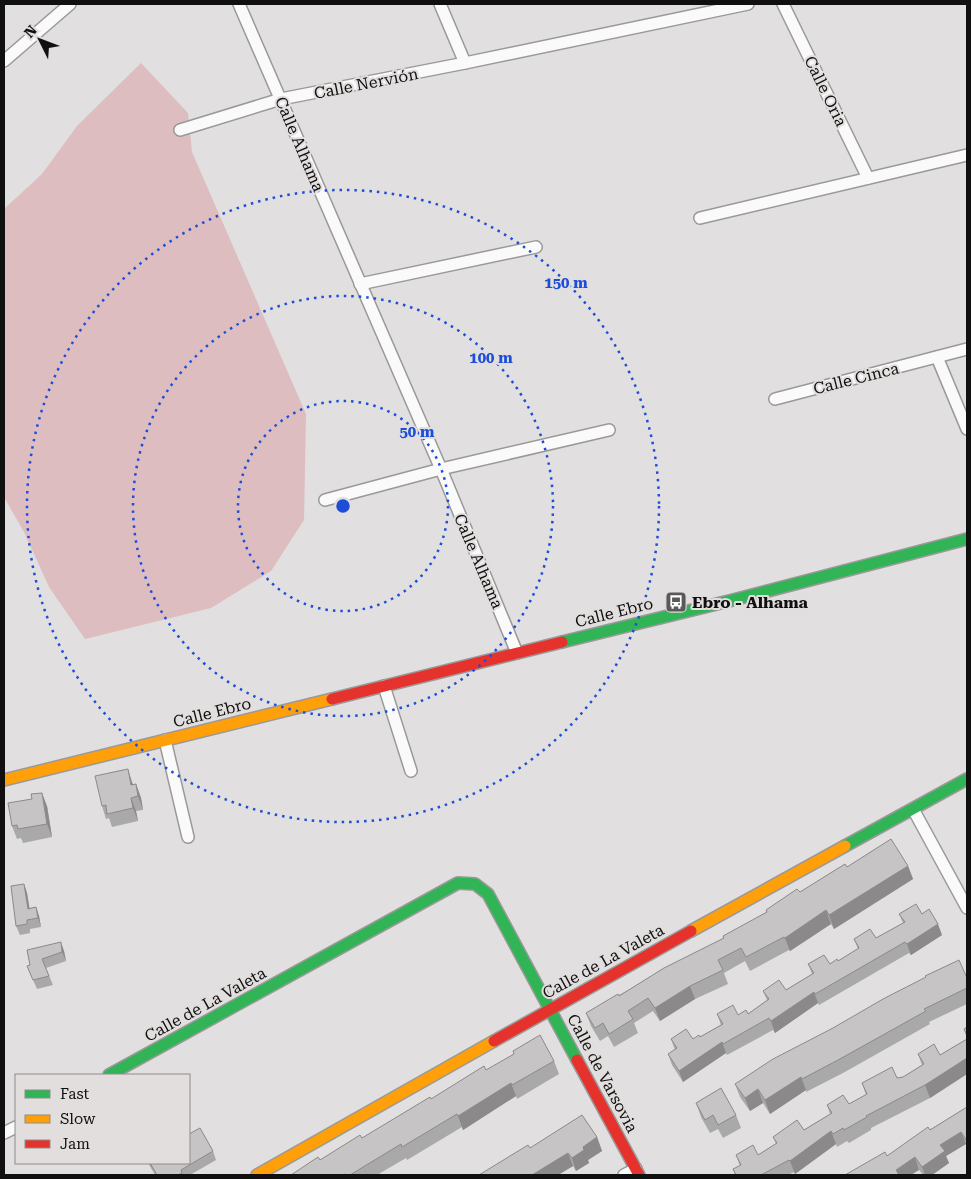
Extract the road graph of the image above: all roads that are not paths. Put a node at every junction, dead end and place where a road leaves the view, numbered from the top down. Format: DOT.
graph roads {
  1 [pos="70,4"];
  2 [pos="238,4"];
  3 [pos="440,4"];
  4 [pos="748,4"];
  5 [pos="783,4"];
  6 [pos="4,61"];
  7 [pos="465,63"];
  8 [pos="281,99"];
  9 [pos="180,130"];
  10 [pos="967,155"];
  11 [pos="868,178"];
  12 [pos="700,218"];
  13 [pos="536,247"];
  14 [pos="360,284"];
  15 [pos="967,349"];
  16 [pos="937,356"];
  17 [pos="775,399"];
  18 [pos="967,429"];
  19 [pos="609,430"];
  20 [pos="440,469"];
  21 [pos="325,500"];
  22 [pos="967,539"];
  23 [pos="517,653"];
  24 [pos="384,686"];
  25 [pos="165,740"];
  26 [pos="411,771"];
  27 [pos="967,779"];
  28 [pos="4,780"];
  29 [pos="913,809"];
  30 [pos="188,837"];
  31 [pos="475,884"];
  32 [pos="967,908"];
  33 [pos="550,1009"];
  34 [pos="111,1074"];
  35 [pos="15,1128"];
  36 [pos="4,1134"];
  37 [pos="637,1172"];
  38 [pos="257,1175"];
  39 [pos="624,1175"];
  1 -- 6 [label="street"];
  2 -- 8 [label="street, Calle Alhama"];
  3 -- 7 [label="street"];
  4 -- 7 [label="street, Calle Nervión"];
  5 -- 11 [label="street, Calle Oria"];
  7 -- 8 [label="street, Calle Nervión"];
  8 -- 9 [label="street, Calle Nervión"];
  8 -- 14 [label="street, Calle Alhama"];
  10 -- 11 [label="street"];
  11 -- 12 [label="street"];
  13 -- 14 [label="street"];
  14 -- 20 [label="street, Calle Alhama"];
  15 -- 16 [label="street, Calle Cinca"];
  16 -- 17 [label="street, Calle Cinca"];
  16 -- 18 [label="street"];
  19 -- 20 [label="street"];
  20 -- 21 [label="street"];
  20 -- 23 [label="street, Calle Alhama"];
  22 -- 23 [label="street, Calle Ebro"];
  23 -- 24 [label="street, Calle Ebro"];
  24 -- 25 [label="street, Calle Ebro"];
  24 -- 26 [label="street"];
  25 -- 28 [label="street, Calle Ebro"];
  25 -- 30 [label="street, Calle Ebro"];
  27 -- 29 [label="street, Calle de La Valeta"];
  29 -- 32 [label="street"];
  29 -- 33 [label="street, Calle de La Valeta"];
  31 -- 33 [label="street, Calle de Varsovia"];
  31 -- 34 [label="street, Calle de La Valeta"];
  33 -- 37 [label="street, Calle de Varsovia"];
  33 -- 38 [label="street, Calle de La Valeta"];
  35 -- 36 [label="street"];
  37 -- 39 [label="street"];
}
